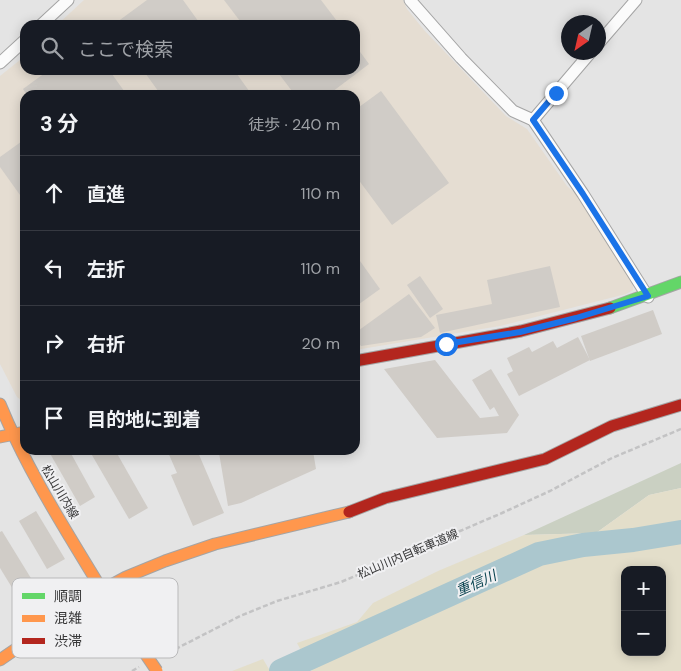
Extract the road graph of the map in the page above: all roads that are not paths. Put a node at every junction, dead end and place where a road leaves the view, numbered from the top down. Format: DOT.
graph roads {
  1 [pos="68,0"];
  2 [pos="410,0"];
  3 [pos="636,0"];
  4 [pos="46,20"];
  5 [pos="606,35"];
  6 [pos="20,44"];
  7 [pos="584,60"];
  8 [pos="0,62"];
  9 [pos="533,120"];
  10 [pos="681,282"];
  11 [pos="648,296"];
  12 [pos="360,360"];
  13 [pos="0,404"];
  14 [pos="681,405"];
  15 [pos="0,427"];
  16 [pos="20,433"];
  17 [pos="6,436"];
  18 [pos="95,578"];
  19 [pos="126,578"];
  20 [pos="12,653"];
  21 [pos="148,658"];
  22 [pos="0,660"];
  23 [pos="157,671"];
  1 -- 4 [label="street"];
  2 -- 9 [label="street"];
  3 -- 5 [label="street"];
  6 -- 8 [label="street"];
  7 -- 9 [label="street"];
  9 -- 11 [label="street"];
  10 -- 11 [label="street"];
  11 -- 12 [label="street"];
  13 -- 17 [label="street, 松山川内線"];
  14 -- 19 [label="street"];
  15 -- 17 [label="street"];
  16 -- 17 [label="street"];
  17 -- 18 [label="street, 松山川内線"];
  20 -- 22 [label="street"];
  21 -- 23 [label="street, 松山川内線, bridge"];
}
